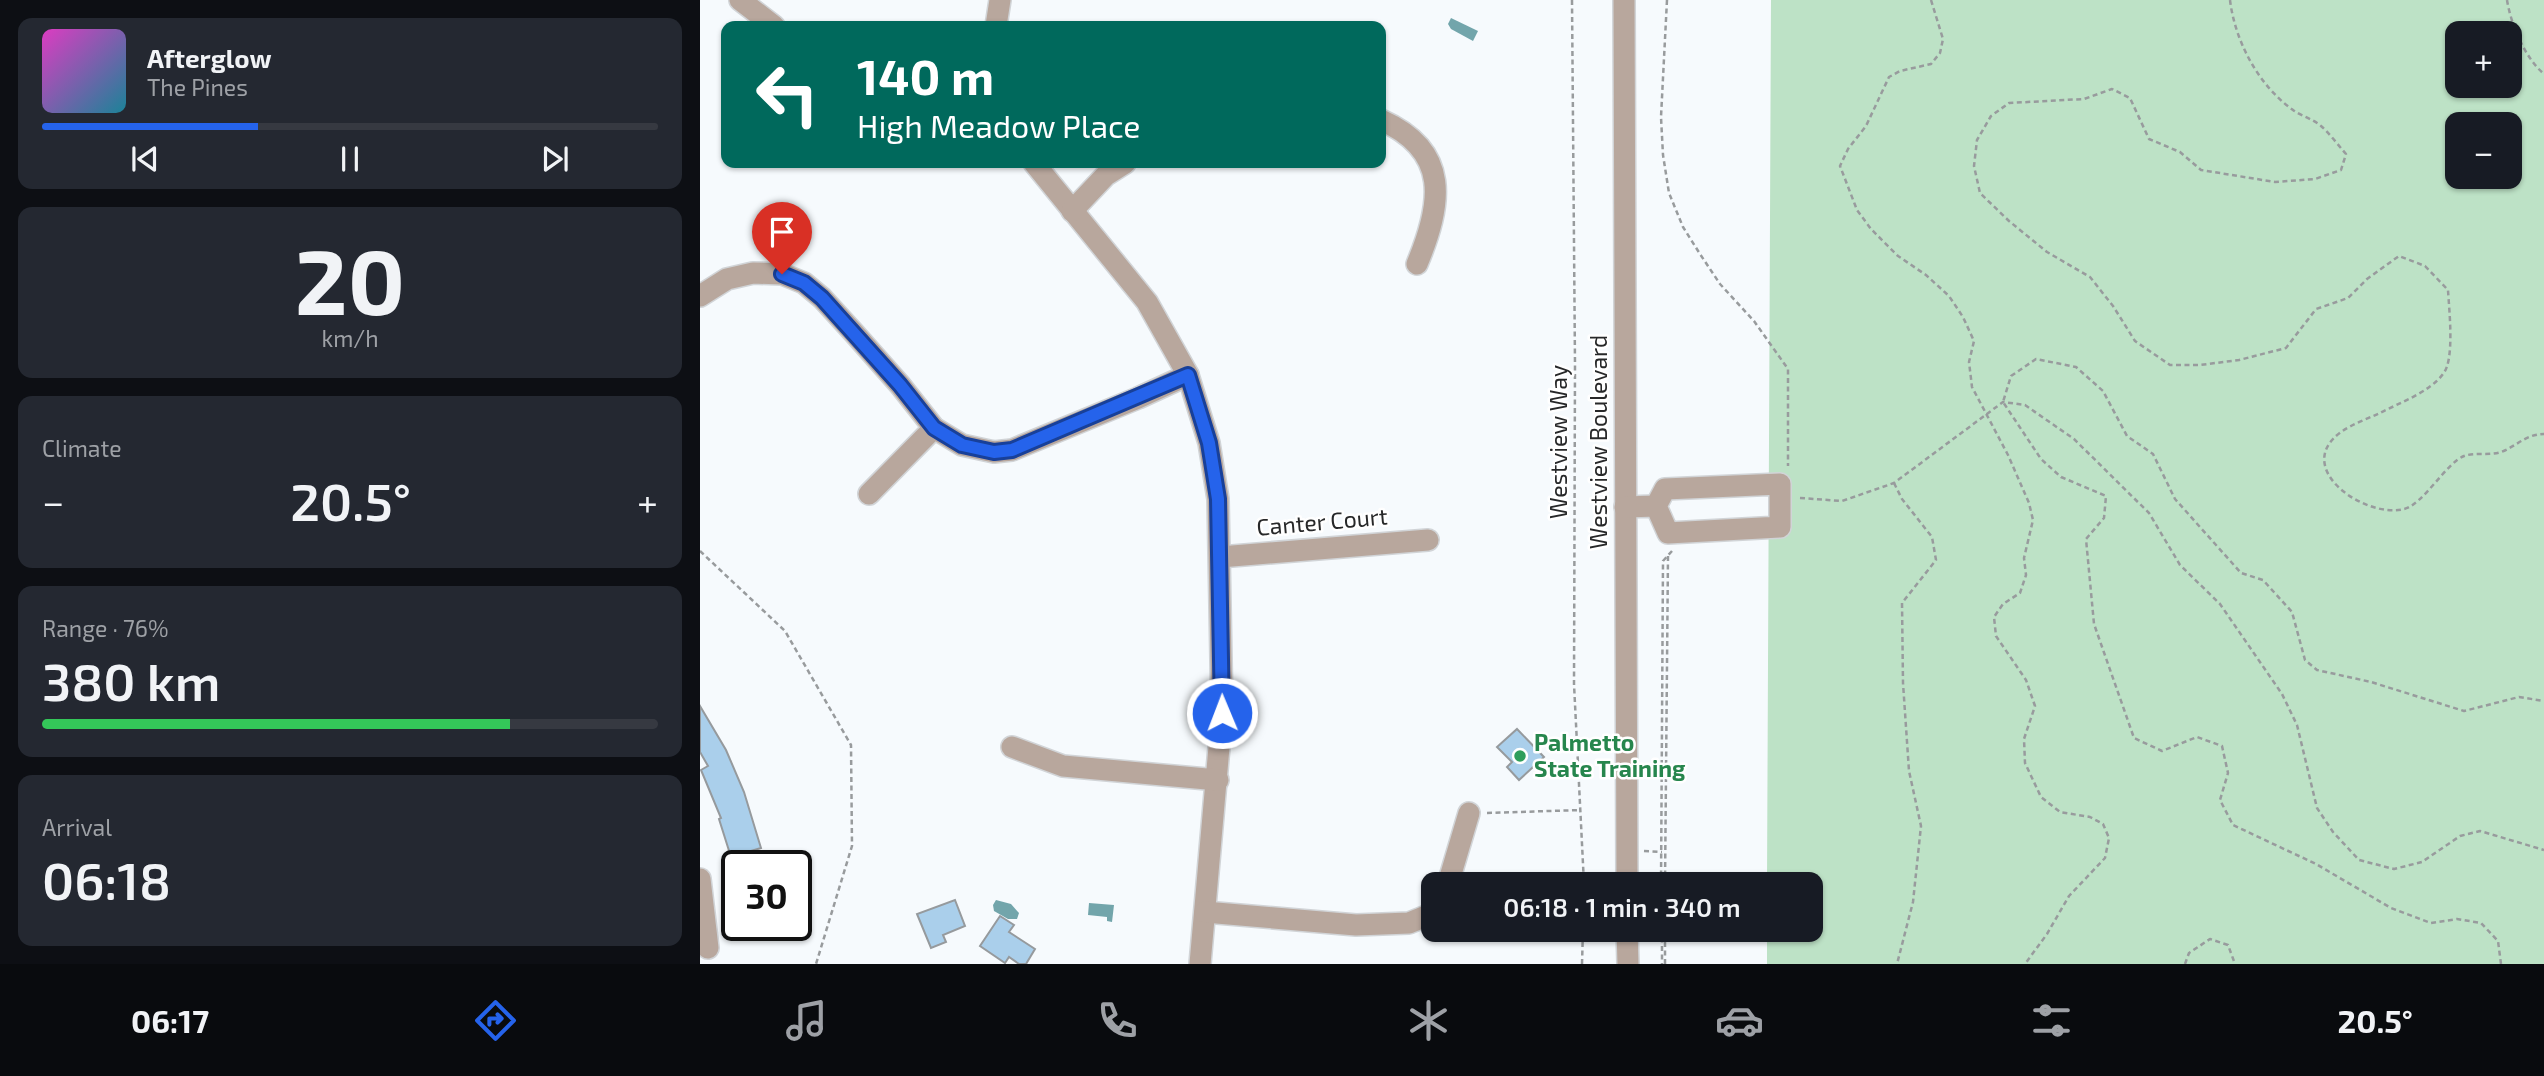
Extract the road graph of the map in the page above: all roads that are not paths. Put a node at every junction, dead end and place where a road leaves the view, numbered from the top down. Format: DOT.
graph roads {
  1 [pos="740,0"];
  2 [pos="1000,0"];
  3 [pos="1624,0"];
  4 [pos="767,21"];
  5 [pos="997,21"];
  6 [pos="1386,122"];
  7 [pos="1038,168"];
  8 [pos="1117,168"];
  9 [pos="1072,211"];
  10 [pos="1417,264"];
  11 [pos="700,296"];
  12 [pos="1188,375"];
  13 [pos="934,428"];
  14 [pos="869,494"];
  15 [pos="1656,506"];
  16 [pos="1625,507"];
  17 [pos="1428,540"];
  18 [pos="1220,557"];
  19 [pos="1012,747"];
  20 [pos="1218,779"];
  21 [pos="1469,813"];
  22 [pos="1452,872"];
  23 [pos="1627,872"];
  24 [pos="700,878"];
  25 [pos="1205,912"];
  26 [pos="1421,918"];
  27 [pos="1627,942"];
  28 [pos="708,948"];
  29 [pos="1200,964"];
  30 [pos="1628,964"];
  1 -- 4 [label="street"];
  2 -- 5 [label="street"];
  3 -- 16 [label="street, Westview Boulevard"];
  6 -- 10 [label="street"];
  7 -- 9 [label="street"];
  8 -- 9 [label="street"];
  9 -- 12 [label="street"];
  11 -- 13 [label="street"];
  12 -- 13 [label="street"];
  12 -- 18 [label="street"];
  13 -- 14 [label="street"];
  15 -- 15 [label="street"];
  15 -- 16 [label="street"];
  16 -- 23 [label="street, Westview Boulevard"];
  17 -- 18 [label="street, Canter Court"];
  18 -- 20 [label="street"];
  19 -- 20 [label="street"];
  20 -- 25 [label="street"];
  21 -- 22 [label="street"];
  24 -- 28 [label="street"];
  25 -- 26 [label="street"];
  25 -- 29 [label="street"];
  27 -- 30 [label="street"];
}
